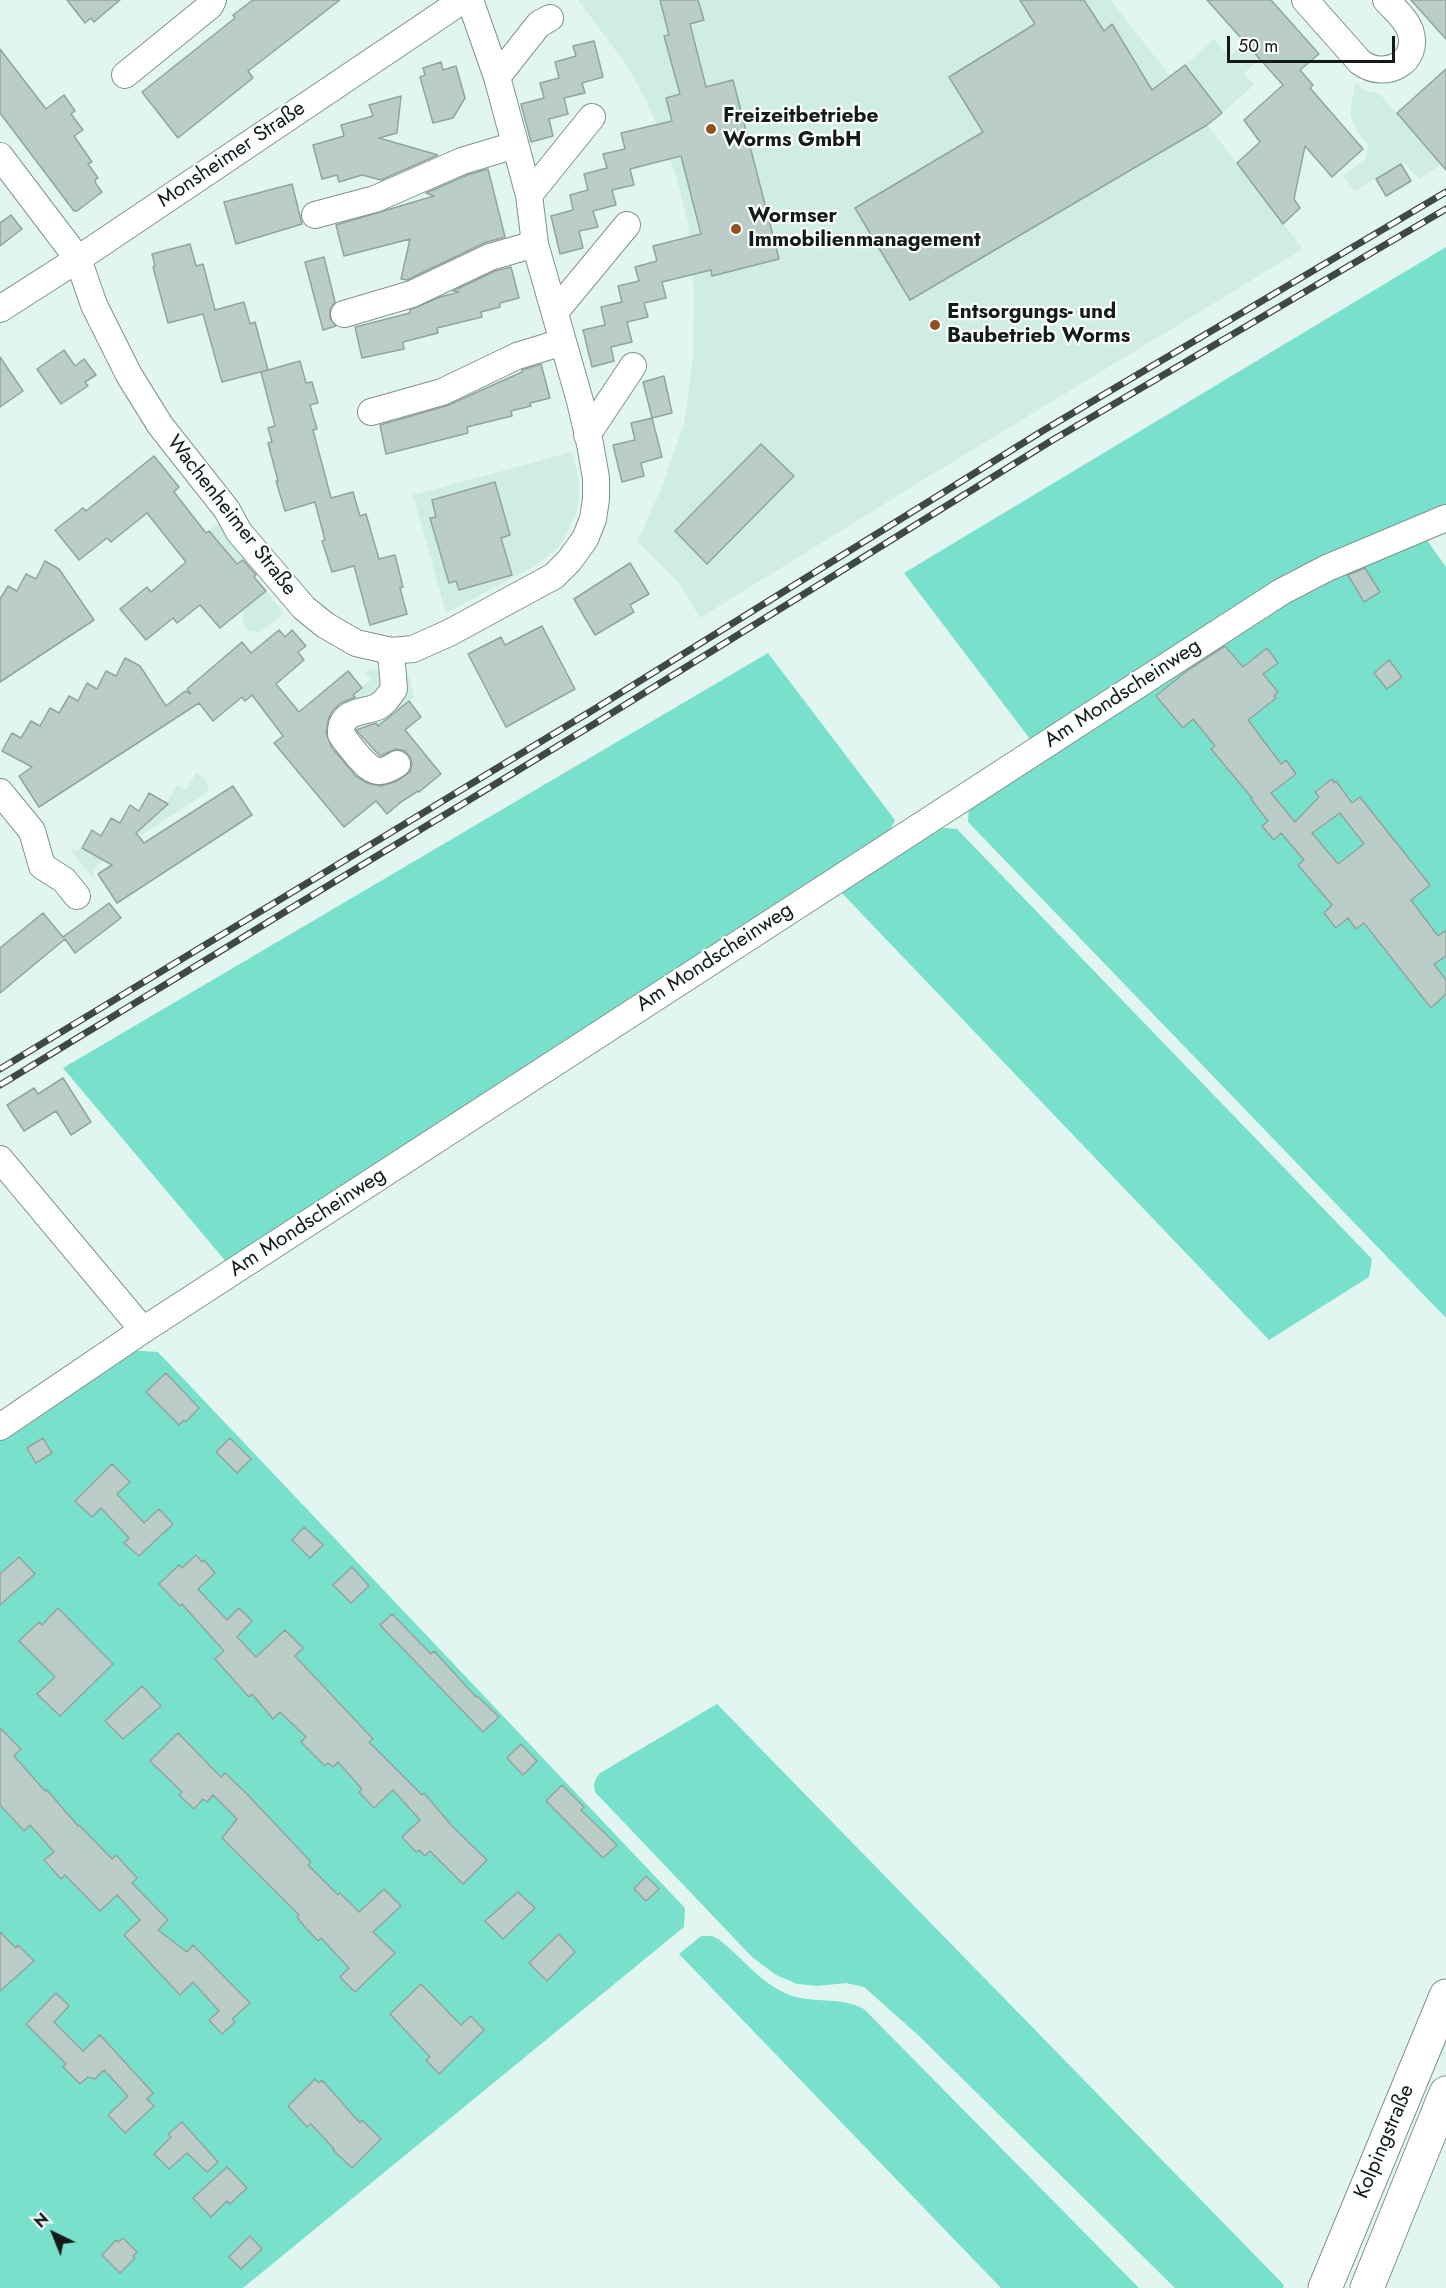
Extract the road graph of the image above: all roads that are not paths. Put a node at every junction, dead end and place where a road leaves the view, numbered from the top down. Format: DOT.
graph roads {
  1 [pos="213,0"];
  2 [pos="463,0"];
  3 [pos="470,0"];
  4 [pos="1305,0"];
  5 [pos="1386,0"];
  6 [pos="550,18"];
  7 [pos="125,75"];
  8 [pos="497,77"];
  9 [pos="592,117"];
  10 [pos="515,145"];
  11 [pos="0,156"];
  12 [pos="529,195"];
  13 [pos="315,215"];
  14 [pos="627,225"];
  15 [pos="535,244"];
  16 [pos="78,259"];
  17 [pos="0,309"];
  18 [pos="555,312"];
  19 [pos="344,315"];
  20 [pos="563,342"];
  21 [pos="633,366"];
  22 [pos="370,412"];
  23 [pos="587,435"];
  24 [pos="1446,518"];
  25 [pos="391,651"];
  26 [pos="397,764"];
  27 [pos="0,792"];
  28 [pos="77,896"];
  29 [pos="0,1159"];
  30 [pos="143,1330"];
  31 [pos="0,1427"];
  32 [pos="1446,1996"];
  33 [pos="1446,2093"];
  34 [pos="1325,2288"];
  35 [pos="1367,2288"];
  1 -- 7 [label="street"];
  2 -- 16 [label="street, Monsheimer Straße"];
  3 -- 8 [label="street, Wachenheimer Straße"];
  4 -- 5 [label="street"];
  6 -- 8 [label="street"];
  8 -- 10 [label="street, Wachenheimer Straße"];
  9 -- 12 [label="street"];
  10 -- 12 [label="street, Wachenheimer Straße"];
  10 -- 13 [label="street"];
  11 -- 16 [label="street, Wachenheimer Straße"];
  12 -- 15 [label="street, Wachenheimer Straße"];
  14 -- 18 [label="street"];
  15 -- 18 [label="street, Wachenheimer Straße"];
  15 -- 19 [label="street"];
  16 -- 17 [label="street, Monsheimer Straße"];
  16 -- 25 [label="street, Wachenheimer Straße"];
  18 -- 20 [label="street, Wachenheimer Straße"];
  20 -- 22 [label="street"];
  20 -- 23 [label="street, Wachenheimer Straße"];
  21 -- 23 [label="street"];
  23 -- 25 [label="street, Wachenheimer Straße"];
  24 -- 30 [label="street, Am Mondscheinweg"];
  25 -- 26 [label="street"];
  27 -- 28 [label="street"];
  29 -- 30 [label="street"];
  30 -- 31 [label="street, Am Mondscheinweg"];
  32 -- 34 [label="main road, Kolpingstraße"];
  33 -- 35 [label="main road, Kolpingstraße"];
}
